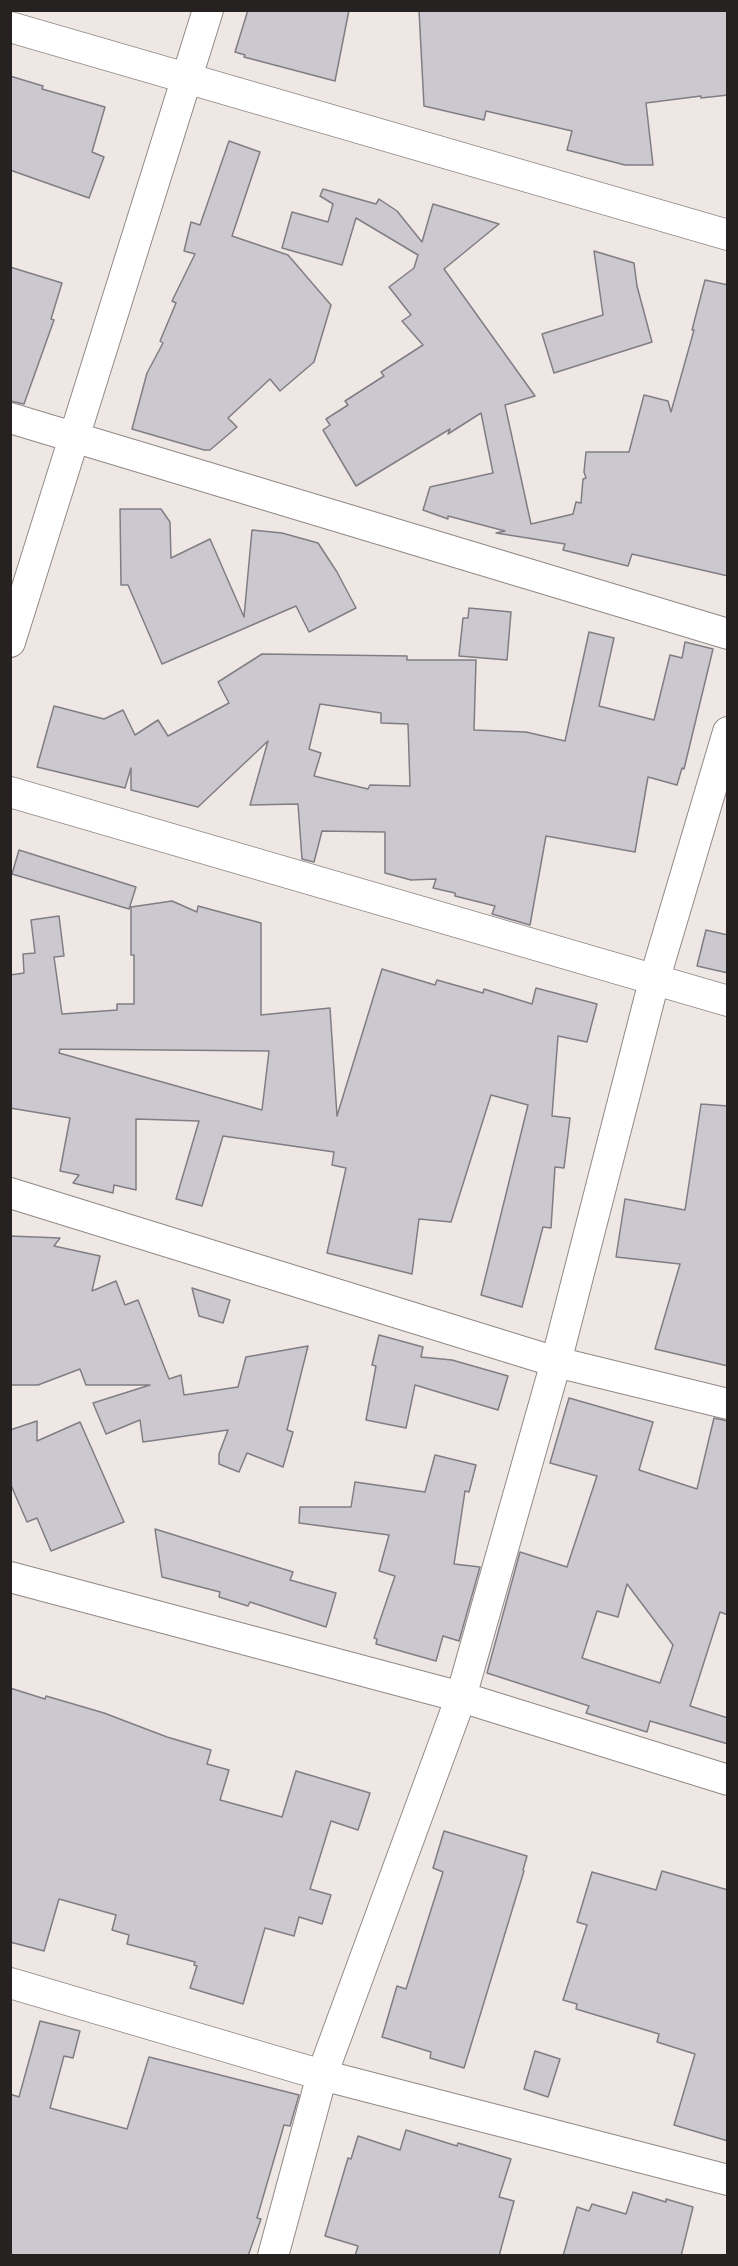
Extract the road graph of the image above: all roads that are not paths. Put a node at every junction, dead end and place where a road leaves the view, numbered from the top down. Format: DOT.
graph roads {
  1 [pos="208,10"];
  2 [pos="10,27"];
  3 [pos="187,78"];
  4 [pos="728,236"];
  5 [pos="10,418"];
  6 [pos="75,438"];
  7 [pos="728,634"];
  8 [pos="10,642"];
  9 [pos="728,732"];
  10 [pos="10,792"];
  11 [pos="654,981"];
  12 [pos="728,1001"];
  13 [pos="10,1193"];
  14 [pos="556,1362"];
  15 [pos="728,1404"];
  16 [pos="10,1577"];
  17 [pos="461,1697"];
  18 [pos="728,1779"];
  19 [pos="10,1983"];
  20 [pos="322,2075"];
  21 [pos="728,2180"];
  22 [pos="273,2256"];
  1 -- 3 [label="street"];
  2 -- 3 [label="street"];
  3 -- 4 [label="street"];
  3 -- 6 [label="street"];
  5 -- 6 [label="street"];
  6 -- 7 [label="street"];
  6 -- 8 [label="street"];
  9 -- 11 [label="street"];
  10 -- 11 [label="street"];
  11 -- 12 [label="street"];
  11 -- 14 [label="street"];
  13 -- 14 [label="street"];
  14 -- 15 [label="street"];
  14 -- 17 [label="street"];
  16 -- 17 [label="street"];
  17 -- 18 [label="street"];
  17 -- 20 [label="street"];
  19 -- 20 [label="street"];
  20 -- 21 [label="street"];
  20 -- 22 [label="street"];
}
